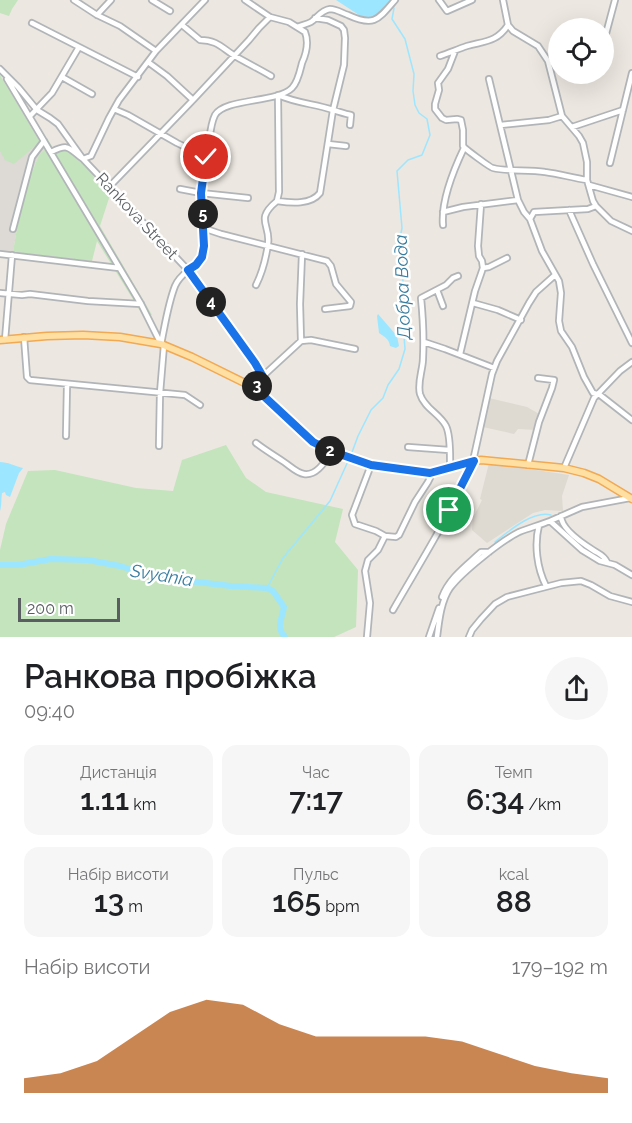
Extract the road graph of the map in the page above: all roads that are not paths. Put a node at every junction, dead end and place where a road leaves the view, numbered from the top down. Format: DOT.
graph roads {
  1 [pos="74,0"];
  2 [pos="111,0"];
  3 [pos="152,0"];
  4 [pos="205,0"];
  5 [pos="245,0"];
  6 [pos="395,0"];
  7 [pos="439,0"];
  8 [pos="472,0"];
  9 [pos="503,0"];
  10 [pos="615,0"];
  11 [pos="170,11"];
  12 [pos="98,15"];
  13 [pos="270,17"];
  14 [pos="610,18"];
  15 [pos="314,20"];
  16 [pos="32,24"];
  17 [pos="182,25"];
  18 [pos="508,25"];
  19 [pos="297,27"];
  20 [pos="513,31"];
  21 [pos="504,32"];
  22 [pos="307,35"];
  23 [pos="79,47"];
  24 [pos="156,51"];
  25 [pos="455,51"];
  26 [pos="234,56"];
  27 [pos="440,56"];
  28 [pos="148,62"];
  29 [pos="1,70"];
  30 [pos="632,73"];
  31 [pos="271,76"];
  32 [pos="62,77"];
  33 [pos="138,77"];
  34 [pos="489,80"];
  35 [pos="92,94"];
  36 [pos="278,95"];
  37 [pos="193,100"];
  38 [pos="114,109"];
  39 [pos="37,110"];
  40 [pos="333,110"];
  41 [pos="623,110"];
  42 [pos="30,116"];
  43 [pos="562,116"];
  44 [pos="350,125"];
  45 [pos="501,125"];
  46 [pos="572,127"];
  47 [pos="161,134"];
  48 [pos="44,141"];
  49 [pos="328,144"];
  50 [pos="346,146"];
  51 [pos="464,148"];
  52 [pos="51,152"];
  53 [pos="206,157"];
  54 [pos="83,159"];
  55 [pos="610,163"];
  56 [pos="511,169"];
  57 [pos="588,183"];
  58 [pos="110,186"];
  59 [pos="180,189"];
  60 [pos="201,193"];
  61 [pos="632,196"];
  62 [pos="248,198"];
  63 [pos="518,200"];
  64 [pos="277,201"];
  65 [pos="481,204"];
  66 [pos="596,206"];
  67 [pos="568,210"];
  68 [pos="443,212"];
  69 [pos="530,219"];
  70 [pos="443,225"];
  71 [pos="204,228"];
  72 [pos="13,229"];
  73 [pos="632,231"];
  74 [pos="268,246"];
  75 [pos="0,254"];
  76 [pos="12,255"];
  77 [pos="302,255"];
  78 [pos="507,258"];
  79 [pos="119,268"];
  80 [pos="483,268"];
  81 [pos="188,270"];
  82 [pos="555,275"];
  83 [pos="458,276"];
  84 [pos="256,285"];
  85 [pos="437,290"];
  86 [pos="0,293"];
  87 [pos="8,294"];
  88 [pos="473,303"];
  89 [pos="141,304"];
  90 [pos="443,306"];
  91 [pos="325,309"];
  92 [pos="520,320"];
  93 [pos="24,338"];
  94 [pos="3,340"];
  95 [pos="301,341"];
  96 [pos="424,342"];
  97 [pos="632,343"];
  98 [pos="163,344"];
  99 [pos="355,349"];
  100 [pos="460,354"];
  101 [pos="632,362"];
  102 [pos="494,368"];
  103 [pos="262,375"];
  104 [pos="538,378"];
  105 [pos="67,384"];
  106 [pos="255,388"];
  107 [pos="160,393"];
  108 [pos="596,394"];
  109 [pos="200,405"];
  110 [pos="632,420"];
  111 [pos="66,436"];
  112 [pos="256,443"];
  113 [pos="159,446"];
  114 [pos="408,447"];
  115 [pos="450,450"];
  116 [pos="331,451"];
  117 [pos="474,461"];
  118 [pos="371,465"];
  119 [pos="528,465"];
  120 [pos="450,468"];
  121 [pos="564,468"];
  122 [pos="430,473"];
  123 [pos="631,498"];
  124 [pos="561,516"];
  125 [pos="550,521"];
  126 [pos="539,525"];
  127 [pos="385,536"];
  128 [pos="608,562"];
  129 [pos="632,575"];
  130 [pos="546,586"];
  131 [pos="443,600"];
  132 [pos="632,602"];
  133 [pos="393,610"];
  134 [pos="367,637"];
  135 [pos="429,637"];
  136 [pos="437,637"];
  137 [pos="469,637"];
  1 -- 12 [label="street"];
  2 -- 12 [label="street"];
  3 -- 11 [label="street"];
  4 -- 17 [label="street"];
  5 -- 13 [label="street"];
  6 -- 15 [label="street"];
  7 -- 8 [label="street"];
  9 -- 18 [label="street"];
  10 -- 14 [label="street"];
  12 -- 24 [label="street"];
  13 -- 19 [label="street"];
  13 -- 26 [label="street"];
  15 -- 19 [label="street"];
  15 -- 22 [label="street"];
  15 -- 40 [label="street"];
  16 -- 23 [label="street"];
  17 -- 24 [label="street"];
  17 -- 26 [label="street"];
  18 -- 20 [label="street"];
  18 -- 21 [label="street"];
  19 -- 22 [label="street"];
  20 -- 21 [label="street"];
  20 -- 43 [label="street"];
  21 -- 25 [label="street"];
  22 -- 36 [label="street"];
  23 -- 32 [label="street"];
  23 -- 33 [label="street"];
  24 -- 28 [label="street"];
  25 -- 27 [label="street"];
  25 -- 51 [label="street"];
  26 -- 31 [label="street"];
  26 -- 37 [label="street"];
  28 -- 33 [label="street"];
  28 -- 37 [label="street"];
  29 -- 39 [label="street, Rankova Street"];
  29 -- 42 [label="street"];
  30 -- 41 [label="street"];
  32 -- 35 [label="street"];
  32 -- 39 [label="street"];
  33 -- 38 [label="street"];
  34 -- 45 [label="street"];
  36 -- 40 [label="street"];
  36 -- 53 [label="street"];
  36 -- 64 [label="street"];
  37 -- 47 [label="street"];
  38 -- 47 [label="street"];
  38 -- 54 [label="street"];
  39 -- 42 [label="street"];
  39 -- 54 [label="street, Rankova Street"];
  40 -- 44 [label="street"];
  40 -- 49 [label="street"];
  41 -- 46 [label="street"];
  41 -- 55 [label="street"];
  42 -- 48 [label="street"];
  43 -- 45 [label="street"];
  43 -- 46 [label="street"];
  45 -- 56 [label="street"];
  46 -- 57 [label="street"];
  47 -- 53 [label="street"];
  47 -- 58 [label="street"];
  48 -- 52 [label="street"];
  48 -- 72 [label="street"];
  49 -- 50 [label="street"];
  49 -- 64 [label="street"];
  51 -- 56 [label="street"];
  51 -- 68 [label="street"];
  52 -- 54 [label="street"];
  52 -- 79 [label="street"];
  53 -- 60 [label="street"];
  54 -- 58 [label="street, Rankova Street"];
  56 -- 57 [label="street"];
  56 -- 63 [label="street"];
  57 -- 61 [label="street"];
  57 -- 66 [label="street"];
  58 -- 81 [label="street, Rankova Street"];
  59 -- 60 [label="street"];
  60 -- 62 [label="street"];
  60 -- 71 [label="street"];
  63 -- 65 [label="street"];
  63 -- 69 [label="street"];
  64 -- 74 [label="street"];
  65 -- 68 [label="street"];
  65 -- 80 [label="street"];
  66 -- 67 [label="street"];
  66 -- 73 [label="street"];
  67 -- 69 [label="street"];
  67 -- 97 [label="street"];
  68 -- 70 [label="street"];
  69 -- 82 [label="street"];
  71 -- 74 [label="street"];
  71 -- 81 [label="street"];
  74 -- 77 [label="street"];
  74 -- 84 [label="street"];
  75 -- 76 [label="street"];
  76 -- 79 [label="street"];
  76 -- 87 [label="street"];
  77 -- 91 [label="street"];
  77 -- 95 [label="street"];
  78 -- 80 [label="street"];
  79 -- 89 [label="street"];
  80 -- 88 [label="street"];
  81 -- 98 [label="street"];
  81 -- 103 [label="street, Rankova Street"];
  82 -- 92 [label="street"];
  82 -- 108 [label="street"];
  83 -- 85 [label="street"];
  85 -- 90 [label="street"];
  85 -- 96 [label="street"];
  86 -- 87 [label="street"];
  87 -- 89 [label="street"];
  87 -- 94 [label="street"];
  88 -- 92 [label="street"];
  88 -- 100 [label="street"];
  89 -- 98 [label="street"];
  92 -- 102 [label="street"];
  93 -- 94 [label="main road"];
  93 -- 98 [label="main road"];
  93 -- 105 [label="street"];
  95 -- 99 [label="street"];
  95 -- 103 [label="street"];
  96 -- 100 [label="street"];
  96 -- 115 [label="street"];
  98 -- 106 [label="main road"];
  98 -- 107 [label="street"];
  100 -- 102 [label="street"];
  101 -- 108 [label="street"];
  102 -- 117 [label="street"];
  103 -- 106 [label="street"];
  104 -- 119 [label="street"];
  105 -- 107 [label="street"];
  105 -- 111 [label="street"];
  106 -- 116 [label="main road"];
  107 -- 109 [label="street"];
  107 -- 113 [label="street"];
  108 -- 110 [label="street"];
  108 -- 121 [label="street"];
  112 -- 116 [label="street"];
  114 -- 115 [label="street"];
  115 -- 120 [label="street"];
  116 -- 118 [label="main road"];
  117 -- 119 [label="main road"];
  117 -- 120 [label="main road"];
  117 -- 133 [label="street"];
  118 -- 122 [label="main road"];
  118 -- 127 [label="street"];
  119 -- 121 [label="main road"];
  120 -- 122 [label="main road"];
  121 -- 123 [label="main road"];
  122 -- 127 [label="street"];
  123 -- 124 [label="street"];
  124 -- 125 [label="street"];
  124 -- 128 [label="street"];
  125 -- 126 [label="street"];
  125 -- 128 [label="street"];
  126 -- 130 [label="street"];
  126 -- 131 [label="street"];
  127 -- 134 [label="street"];
  128 -- 129 [label="street"];
  130 -- 132 [label="street"];
  130 -- 137 [label="street"];
  131 -- 135 [label="street"];
  131 -- 136 [label="street"];
}
